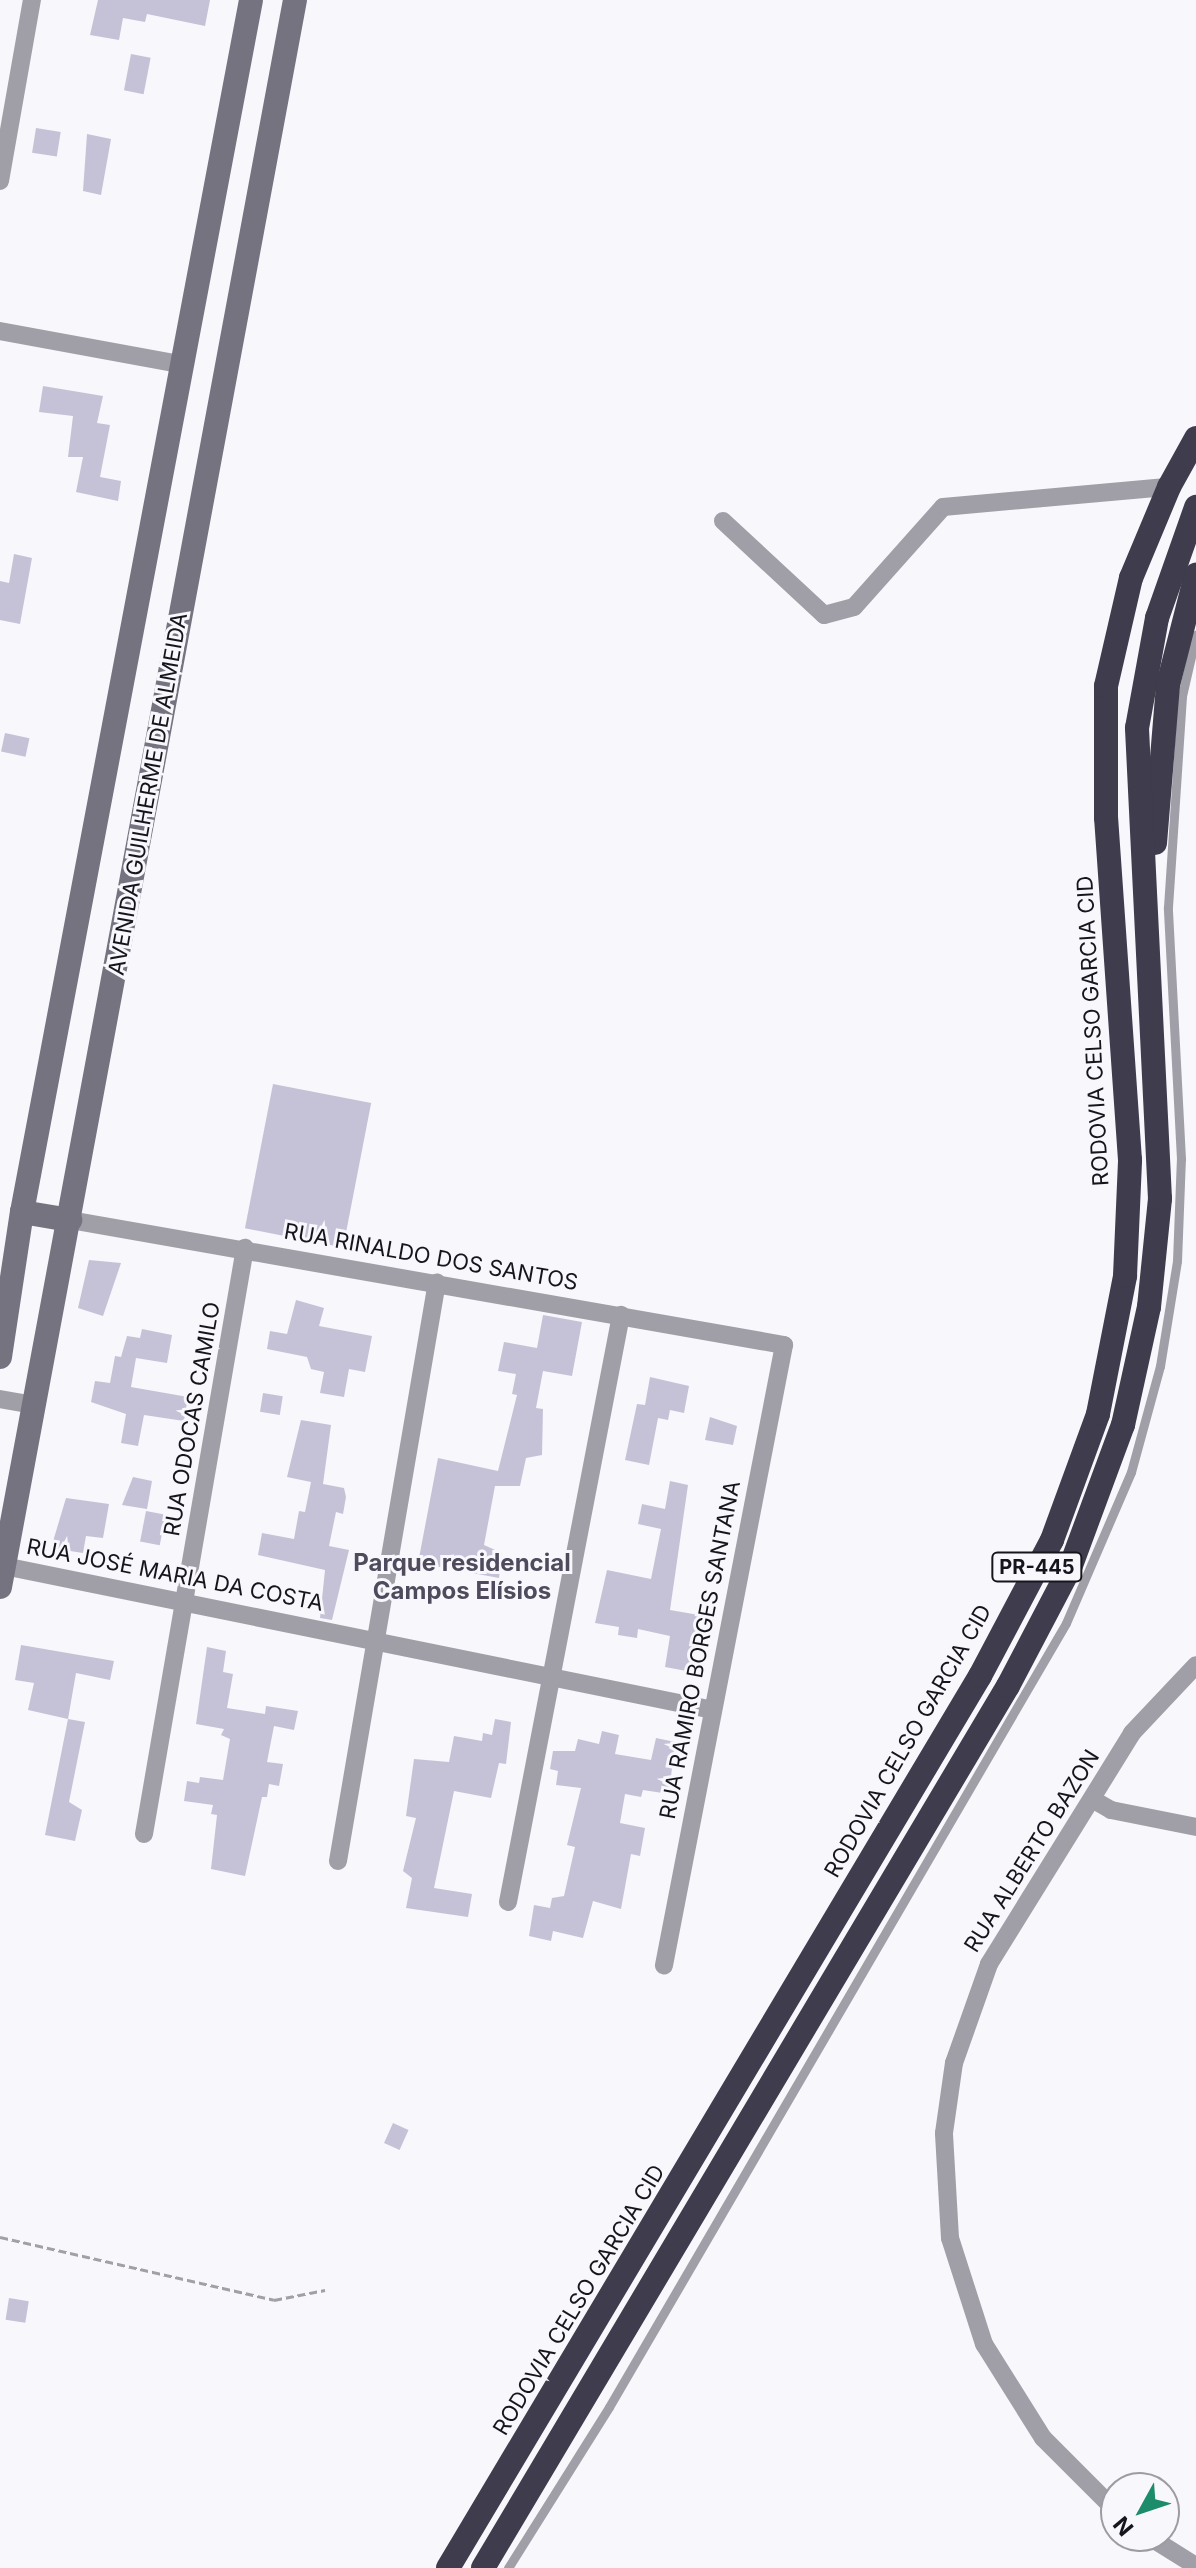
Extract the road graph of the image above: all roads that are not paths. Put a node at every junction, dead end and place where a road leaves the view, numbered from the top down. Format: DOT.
graph roads {
  1 [pos="32,0"];
  2 [pos="251,0"];
  3 [pos="295,0"];
  4 [pos="0,181"];
  5 [pos="0,331"];
  6 [pos="180,364"];
  7 [pos="1196,438"];
  8 [pos="1169,487"];
  9 [pos="1196,507"];
  10 [pos="723,521"];
  11 [pos="1196,575"];
  12 [pos="1196,635"];
  13 [pos="1147,945"];
  14 [pos="22,1212"];
  15 [pos="70,1220"];
  16 [pos="245,1248"];
  17 [pos="437,1282"];
  18 [pos="621,1315"];
  19 [pos="784,1345"];
  20 [pos="0,1357"];
  21 [pos="0,1399"];
  22 [pos="34,1405"];
  23 [pos="2,1576"];
  24 [pos="185,1602"];
  25 [pos="378,1640"];
  26 [pos="1196,1665"];
  27 [pos="552,1675"];
  28 [pos="713,1710"];
  29 [pos="1092,1799"];
  30 [pos="1196,1827"];
  31 [pos="144,1834"];
  32 [pos="338,1861"];
  33 [pos="508,1902"];
  34 [pos="664,1965"];
  35 [pos="1100,2495"];
  36 [pos="1174,2552"];
  37 [pos="1196,2566"];
  38 [pos="448,2568"];
  39 [pos="483,2568"];
  40 [pos="508,2568"];
  1 -- 4 [label="street"];
  2 -- 6 [label="street, AVENIDA GUILHERME DE ALMEIDA"];
  3 -- 15 [label="street, AVENIDA GUILHERME DE ALMEIDA"];
  5 -- 6 [label="street"];
  6 -- 14 [label="street, AVENIDA GUILHERME DE ALMEIDA"];
  7 -- 8 [label="highway, RODOVIA CELSO GARCIA CID / PR-445"];
  8 -- 10 [label="street"];
  8 -- 38 [label="highway, RODOVIA CELSO GARCIA CID / PR-445"];
  9 -- 13 [label="highway, PR-445"];
  11 -- 13 [label="highway"];
  12 -- 40 [label="lane"];
  13 -- 39 [label="highway, PR-445"];
  14 -- 15 [label="street"];
  14 -- 20 [label="street, AVENIDA GUILHERME DE ALMEIDA"];
  15 -- 16 [label="street, RUA RINALDO DOS SANTOS"];
  15 -- 22 [label="street, AVENIDA GUILHERME DE ALMEIDA"];
  16 -- 17 [label="street, RUA RINALDO DOS SANTOS"];
  16 -- 24 [label="street, RUA ODOCAS CAMILO"];
  17 -- 18 [label="street, RUA RINALDO DOS SANTOS"];
  17 -- 25 [label="street"];
  18 -- 19 [label="street, RUA RINALDO DOS SANTOS"];
  18 -- 27 [label="street"];
  19 -- 28 [label="street, RUA RAMIRO BORGES SANTANA"];
  21 -- 22 [label="street"];
  22 -- 23 [label="street, AVENIDA GUILHERME DE ALMEIDA"];
  23 -- 24 [label="street, RUA JOSÉ MARIA DA COSTA"];
  24 -- 25 [label="street, RUA JOSÉ MARIA DA COSTA"];
  24 -- 31 [label="street, RUA ODOCAS CAMILO"];
  25 -- 27 [label="street, RUA JOSÉ MARIA DA COSTA"];
  25 -- 32 [label="street"];
  26 -- 29 [label="street, RUA ALBERTO BAZON"];
  27 -- 28 [label="street, RUA JOSÉ MARIA DA COSTA"];
  27 -- 33 [label="street"];
  28 -- 34 [label="street, RUA RAMIRO BORGES SANTANA"];
  29 -- 30 [label="street"];
  29 -- 35 [label="street, RUA ALBERTO BAZON"];
  36 -- 37 [label="street"];
}
